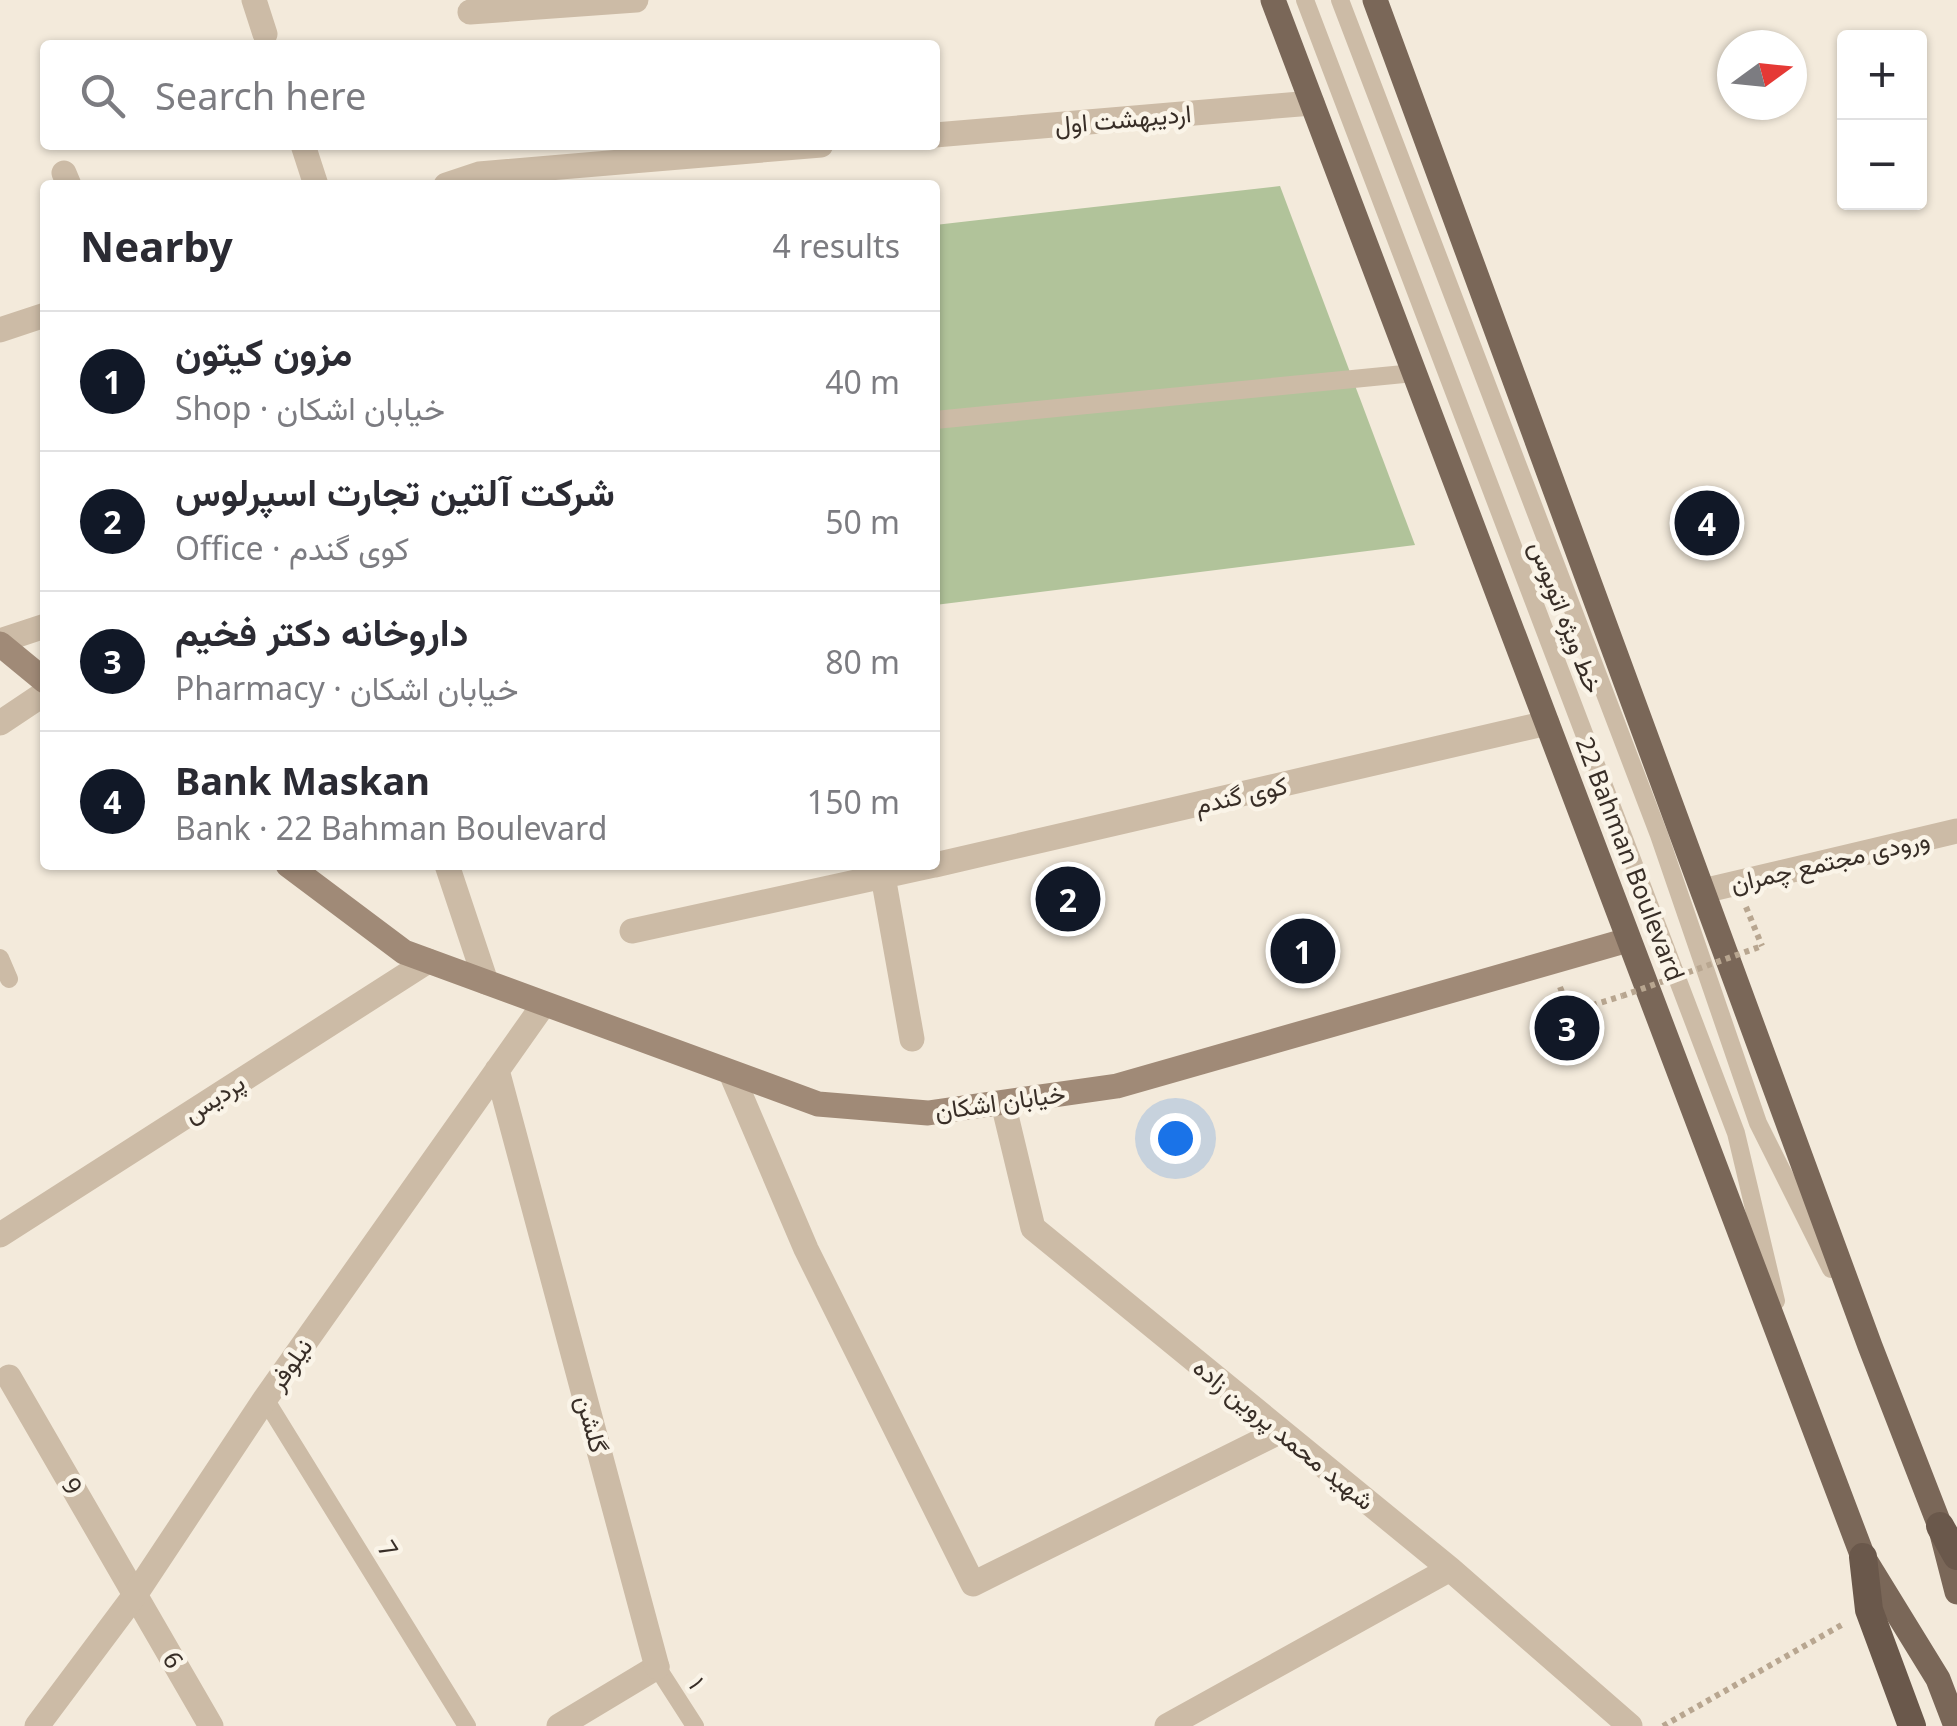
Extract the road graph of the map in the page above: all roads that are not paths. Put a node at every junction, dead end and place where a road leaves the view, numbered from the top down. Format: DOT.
graph roads {
  1 [pos="254,0"];
  2 [pos="636,0"];
  3 [pos="1273,0"];
  4 [pos="1305,0"];
  5 [pos="1340,0"];
  6 [pos="1375,0"];
  7 [pos="470,12"];
  8 [pos="266,34"];
  9 [pos="1312,103"];
  10 [pos="940,135"];
  11 [pos="305,150"];
  12 [pos="762,150"];
  13 [pos="314,180"];
  14 [pos="461,180"];
  15 [pos="40,318"];
  16 [pos="0,330"];
  17 [pos="1414,372"];
  18 [pos="940,419"];
  19 [pos="40,628"];
  20 [pos="0,643"];
  21 [pos="40,677"];
  22 [pos="40,696"];
  23 [pos="1547,722"];
  24 [pos="0,723"];
  25 [pos="1957,831"];
  26 [pos="940,864"];
  27 [pos="295,870"];
  28 [pos="449,870"];
  29 [pos="882,870"];
  30 [pos="1703,891"];
  31 [pos="632,930"];
  32 [pos="1628,940"];
  33 [pos="0,958"];
  34 [pos="428,961"];
  35 [pos="9,979"];
  36 [pos="486,982"];
  37 [pos="544,1004"];
  38 [pos="912,1040"];
  39 [pos="497,1070"];
  40 [pos="730,1073"];
  41 [pos="1003,1102"];
  42 [pos="0,1236"];
  43 [pos="1870,1346"];
  44 [pos="1794,1373"];
  45 [pos="9,1377"];
  46 [pos="265,1399"];
  47 [pos="1280,1431"];
  48 [pos="1940,1526"];
  49 [pos="1957,1556"];
  50 [pos="1863,1557"];
  51 [pos="1450,1569"];
  52 [pos="1957,1592"];
  53 [pos="134,1595"];
  54 [pos="658,1667"];
  55 [pos="37,1726"];
  56 [pos="211,1726"];
  57 [pos="467,1726"];
  58 [pos="559,1726"];
  59 [pos="695,1726"];
  60 [pos="1167,1726"];
  61 [pos="1630,1726"];
  62 [pos="1912,1726"];
  63 [pos="1956,1726"];
  1 -- 8 [label="street"];
  2 -- 7 [label="street"];
  3 -- 9 [label="main road, 22 Bahman Boulevard"];
  4 -- 44 [label="lane, خط ویژه اتوبوس"];
  5 -- 43 [label="lane, خط ویژه اتوبوس"];
  6 -- 30 [label="main road"];
  9 -- 10 [label="street, اردیبهشت اول"];
  9 -- 17 [label="main road, 22 Bahman Boulevard"];
  11 -- 13 [label="street"];
  12 -- 14 [label="street"];
  15 -- 16 [label="street"];
  17 -- 18 [label="lane"];
  17 -- 23 [label="main road, 22 Bahman Boulevard"];
  19 -- 20 [label="street"];
  20 -- 21 [label="main road"];
  22 -- 24 [label="street"];
  23 -- 26 [label="street, کوی گندم"];
  23 -- 32 [label="main road, 22 Bahman Boulevard"];
  25 -- 30 [label="street, ورودی مجتمع چمران"];
  27 -- 34 [label="main road, خیابان اشکان"];
  28 -- 36 [label="street"];
  29 -- 31 [label="street, کوی گندم"];
  29 -- 38 [label="street"];
  30 -- 43 [label="main road"];
  32 -- 41 [label="main road, خیابان اشکان"];
  32 -- 44 [label="main road, 22 Bahman Boulevard"];
  33 -- 35 [label="lane"];
  34 -- 36 [label="main road, خیابان اشکان"];
  34 -- 42 [label="street, پردیس"];
  36 -- 37 [label="main road, خیابان اشکان"];
  37 -- 39 [label="street, نیلوفر"];
  37 -- 40 [label="main road, خیابان اشکان"];
  39 -- 46 [label="street, نیلوفر"];
  39 -- 54 [label="street, گلشن"];
  40 -- 41 [label="main road, خیابان اشکان"];
  40 -- 47 [label="street"];
  41 -- 47 [label="street, شهید محمد پروین زاده"];
  43 -- 48 [label="main road"];
  44 -- 50 [label="main road, 22 Bahman Boulevard"];
  45 -- 53 [label="street, 9"];
  46 -- 53 [label="street, نیلوفر"];
  46 -- 57 [label="lane, 7"];
  47 -- 51 [label="street, شهید محمد پروین زاده"];
  48 -- 49 [label="highway"];
  48 -- 52 [label="main road"];
  50 -- 62 [label="highway"];
  50 -- 63 [label="main road, 22 Bahman Boulevard"];
  51 -- 60 [label="street"];
  51 -- 61 [label="street, شهید محمد پروین زاده"];
  53 -- 55 [label="street, نیلوفر"];
  53 -- 56 [label="street, 6"];
  54 -- 58 [label="street"];
  54 -- 59 [label="lane, ۱"];
}
